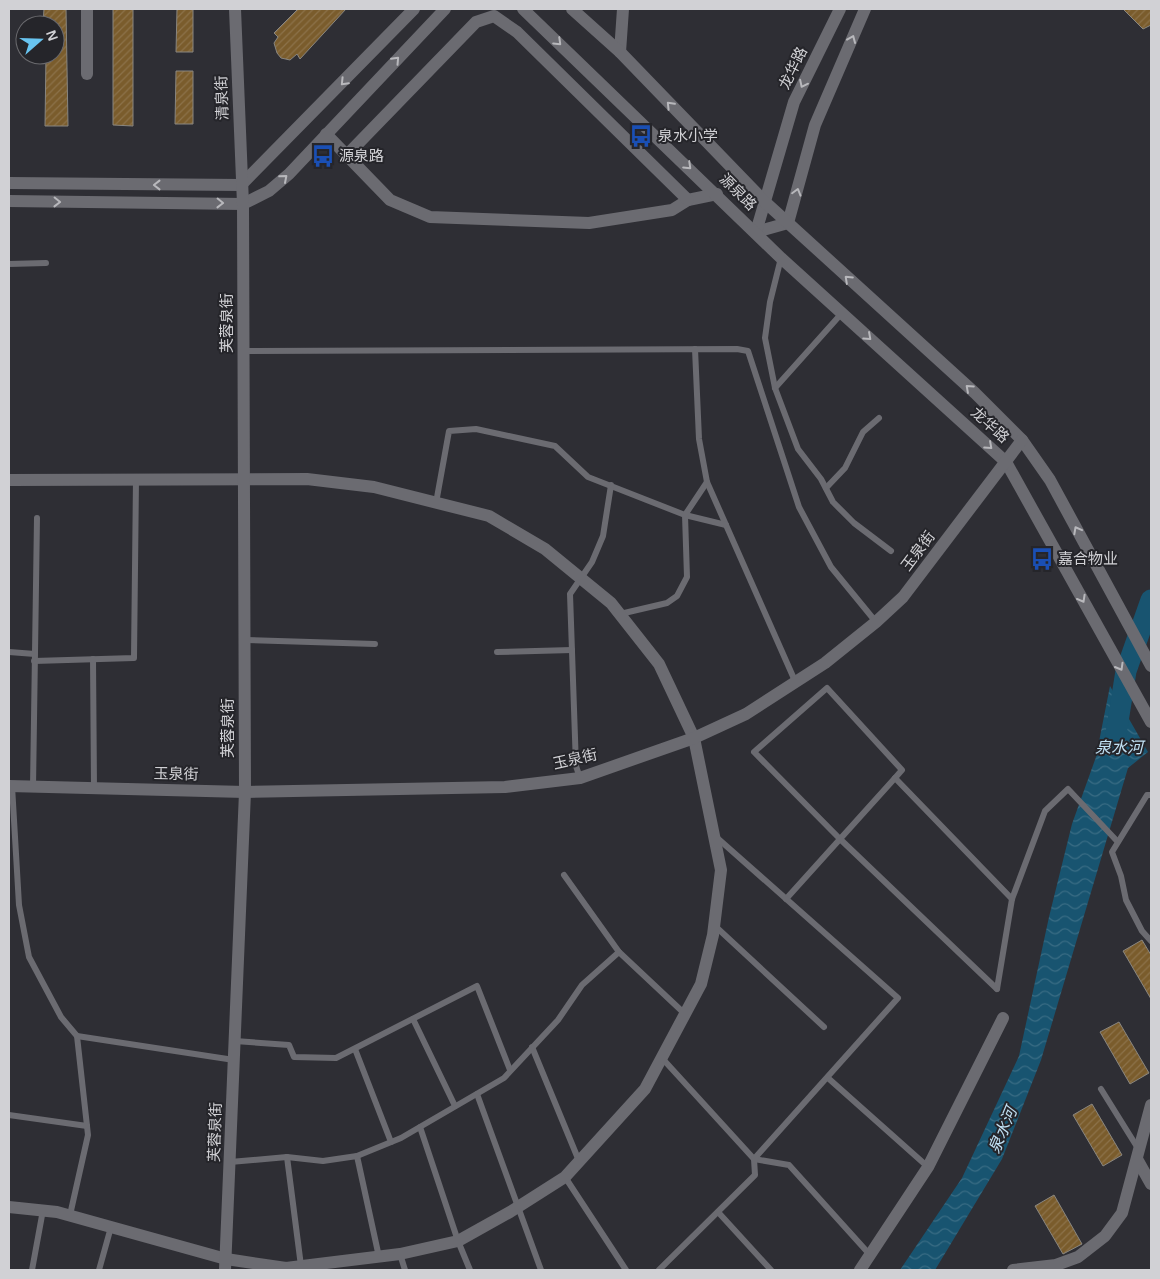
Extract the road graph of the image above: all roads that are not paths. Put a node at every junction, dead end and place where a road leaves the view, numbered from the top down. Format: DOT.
graph roads {
  1 [pos="87,9"];
  2 [pos="235,9"];
  3 [pos="414,9"];
  4 [pos="445,9"];
  5 [pos="522,9"];
  6 [pos="572,9"];
  7 [pos="623,9"];
  8 [pos="840,9"];
  9 [pos="865,9"];
  10 [pos="620,52"];
  11 [pos="87,74"];
  12 [pos="326,134"];
  13 [pos="347,155"];
  14 [pos="9,183"];
  15 [pos="241,185"];
  16 [pos="717,194"];
  17 [pos="688,200"];
  18 [pos="9,201"];
  19 [pos="765,202"];
  20 [pos="243,204"];
  21 [pos="788,223"];
  22 [pos="756,232"];
  23 [pos="781,258"];
  24 [pos="46,263"];
  25 [pos="9,264"];
  26 [pos="842,313"];
  27 [pos="695,349"];
  28 [pos="243,352"];
  29 [pos="775,388"];
  30 [pos="879,418"];
  31 [pos="1022,440"];
  32 [pos="1006,462"];
  33 [pos="242,478"];
  34 [pos="136,479"];
  35 [pos="9,480"];
  36 [pos="707,482"];
  37 [pos="611,486"];
  38 [pos="826,488"];
  39 [pos="436,503"];
  40 [pos="685,515"];
  41 [pos="36,518"];
  42 [pos="726,525"];
  43 [pos="891,551"];
  44 [pos="580,578"];
  45 [pos="620,614"];
  46 [pos="876,622"];
  47 [pos="244,640"];
  48 [pos="375,644"];
  49 [pos="572,650"];
  50 [pos="9,652"];
  51 [pos="497,652"];
  52 [pos="35,658"];
  53 [pos="93,659"];
  54 [pos="1151,666"];
  55 [pos="796,681"];
  56 [pos="1151,722"];
  57 [pos="694,738"];
  58 [pos="580,778"];
  59 [pos="895,778"];
  60 [pos="10,786"];
  61 [pos="33,786"];
  62 [pos="94,788"];
  63 [pos="245,792"];
  64 [pos="1151,795"];
  65 [pos="714,836"];
  66 [pos="840,839"];
  67 [pos="1117,841"];
  68 [pos="564,875"];
  69 [pos="786,899"];
  70 [pos="1012,900"];
  71 [pos="714,926"];
  72 [pos="1151,941"];
  73 [pos="618,952"];
  74 [pos="684,1014"];
  75 [pos="1003,1018"];
  76 [pos="412,1019"];
  77 [pos="824,1027"];
  78 [pos="76,1036"];
  79 [pos="235,1041"];
  80 [pos="532,1046"];
  81 [pos="355,1049"];
  82 [pos="661,1058"];
  83 [pos="234,1060"];
  84 [pos="510,1070"];
  85 [pos="828,1078"];
  86 [pos="1101,1089"];
  87 [pos="477,1094"];
  88 [pos="1151,1105"];
  89 [pos="455,1106"];
  90 [pos="9,1114"];
  91 [pos="87,1126"];
  92 [pos="420,1127"];
  93 [pos="391,1142"];
  94 [pos="1138,1155"];
  95 [pos="357,1156"];
  96 [pos="287,1157"];
  97 [pos="754,1159"];
  98 [pos="580,1161"];
  99 [pos="230,1162"];
  100 [pos="928,1167"];
  101 [pos="565,1177"];
  102 [pos="1151,1184"];
  103 [pos="9,1207"];
  104 [pos="518,1207"];
  105 [pos="43,1210"];
  106 [pos="718,1212"];
  107 [pos="70,1216"];
  108 [pos="111,1226"];
  109 [pos="458,1241"];
  110 [pos="400,1254"];
  111 [pos="871,1256"];
  112 [pos="379,1257"];
  113 [pos="225,1264"];
  114 [pos="301,1266"];
  115 [pos="334,1266"];
  116 [pos="1062,1267"];
  117 [pos="32,1270"];
  118 [pos="99,1270"];
  119 [pos="405,1270"];
  120 [pos="470,1270"];
  121 [pos="541,1270"];
  122 [pos="626,1270"];
  123 [pos="659,1270"];
  124 [pos="771,1270"];
  125 [pos="860,1270"];
  126 [pos="1013,1270"];
  1 -- 11 [label="street"];
  2 -- 15 [label="street, 清泉街"];
  3 -- 15 [label="street, one-way"];
  12 -- 4 [label="street, one-way"];
  5 -- 16 [label="street, 源泉路, one-way"];
  6 -- 10 [label="street, 源泉路"];
  7 -- 10 [label="street"];
  8 -- 19 [label="street, 龙华路, one-way"];
  21 -- 9 [label="street, one-way"];
  19 -- 10 [label="street, 源泉路, one-way"];
  12 -- 13 [label="street"];
  20 -- 12 [label="street, one-way"];
  13 -- 17 [label="street"];
  13 -- 17 [label="street"];
  15 -- 14 [label="street, one-way"];
  15 -- 20 [label="street, 芙蓉泉街"];
  16 -- 17 [label="street"];
  16 -- 22 [label="street, 源泉路"];
  18 -- 20 [label="street, one-way"];
  19 -- 21 [label="street, 龙华路"];
  19 -- 22 [label="street, 龙华路"];
  20 -- 28 [label="street, 芙蓉泉街"];
  21 -- 22 [label="street"];
  31 -- 21 [label="street, 龙华路, one-way"];
  22 -- 23 [label="street, 龙华路"];
  23 -- 26 [label="street, 龙华路"];
  23 -- 29 [label="lane"];
  24 -- 25 [label="lane"];
  26 -- 29 [label="lane"];
  26 -- 32 [label="street, 龙华路, one-way"];
  27 -- 28 [label="lane"];
  27 -- 36 [label="lane"];
  27 -- 46 [label="lane"];
  28 -- 33 [label="street, 芙蓉泉街"];
  29 -- 38 [label="lane"];
  30 -- 38 [label="lane"];
  31 -- 32 [label="street, 玉泉街"];
  54 -- 31 [label="street, 龙华路, one-way"];
  32 -- 46 [label="street, 玉泉街"];
  32 -- 56 [label="street, 龙华路, one-way"];
  33 -- 34 [label="street"];
  33 -- 39 [label="street"];
  33 -- 47 [label="street, 芙蓉泉街"];
  34 -- 35 [label="street"];
  34 -- 53 [label="lane"];
  36 -- 40 [label="lane"];
  36 -- 42 [label="lane"];
  37 -- 39 [label="lane"];
  37 -- 40 [label="lane"];
  37 -- 44 [label="lane"];
  38 -- 43 [label="lane"];
  39 -- 44 [label="street"];
  40 -- 42 [label="lane"];
  40 -- 45 [label="lane"];
  41 -- 52 [label="lane"];
  42 -- 55 [label="lane"];
  44 -- 45 [label="street"];
  44 -- 49 [label="lane"];
  45 -- 57 [label="street"];
  46 -- 55 [label="street, 玉泉街"];
  47 -- 48 [label="lane"];
  47 -- 63 [label="street, 芙蓉泉街"];
  49 -- 51 [label="lane"];
  49 -- 58 [label="lane"];
  50 -- 52 [label="lane"];
  52 -- 53 [label="lane"];
  52 -- 61 [label="lane"];
  53 -- 62 [label="lane"];
  55 -- 57 [label="street, 玉泉街"];
  57 -- 58 [label="street, 玉泉街"];
  57 -- 65 [label="street"];
  58 -- 63 [label="street, 玉泉街"];
  59 -- 66 [label="lane"];
  59 -- 66 [label="lane"];
  59 -- 70 [label="lane"];
  60 -- 61 [label="street, 玉泉街"];
  60 -- 78 [label="lane"];
  61 -- 62 [label="street, 玉泉街"];
  62 -- 63 [label="street, 玉泉街"];
  63 -- 79 [label="street, 芙蓉泉街"];
  64 -- 67 [label="lane"];
  65 -- 69 [label="lane"];
  65 -- 71 [label="street"];
  66 -- 69 [label="lane"];
  66 -- 70 [label="lane"];
  67 -- 70 [label="lane"];
  67 -- 72 [label="lane"];
  68 -- 73 [label="lane"];
  69 -- 85 [label="lane"];
  71 -- 74 [label="street"];
  71 -- 77 [label="lane"];
  73 -- 74 [label="lane"];
  73 -- 80 [label="lane"];
  74 -- 82 [label="street"];
  75 -- 100 [label="street"];
  76 -- 81 [label="lane"];
  76 -- 84 [label="lane"];
  76 -- 89 [label="lane"];
  78 -- 83 [label="lane"];
  78 -- 91 [label="lane"];
  79 -- 81 [label="lane"];
  79 -- 83 [label="street, 芙蓉泉街"];
  80 -- 84 [label="lane"];
  80 -- 98 [label="lane"];
  81 -- 93 [label="lane"];
  82 -- 97 [label="lane"];
  82 -- 98 [label="street"];
  83 -- 99 [label="street, 芙蓉泉街"];
  84 -- 87 [label="lane"];
  85 -- 97 [label="lane"];
  85 -- 100 [label="lane"];
  86 -- 94 [label="lane"];
  87 -- 89 [label="lane"];
  87 -- 104 [label="lane"];
  88 -- 94 [label="street"];
  89 -- 92 [label="lane"];
  90 -- 91 [label="lane"];
  91 -- 107 [label="lane"];
  92 -- 93 [label="lane"];
  92 -- 109 [label="lane"];
  93 -- 95 [label="lane"];
  94 -- 102 [label="street"];
  94 -- 116 [label="street"];
  95 -- 96 [label="lane"];
  95 -- 112 [label="lane"];
  96 -- 99 [label="lane"];
  96 -- 114 [label="lane"];
  97 -- 106 [label="lane"];
  97 -- 111 [label="lane"];
  98 -- 101 [label="street"];
  99 -- 113 [label="street, 芙蓉泉街"];
  100 -- 111 [label="street"];
  101 -- 104 [label="street"];
  101 -- 122 [label="lane"];
  103 -- 105 [label="street"];
  104 -- 109 [label="street"];
  104 -- 121 [label="lane"];
  105 -- 107 [label="street"];
  105 -- 117 [label="lane"];
  106 -- 123 [label="lane"];
  106 -- 124 [label="lane"];
  107 -- 108 [label="street"];
  108 -- 113 [label="street"];
  108 -- 118 [label="lane"];
  109 -- 110 [label="street"];
  109 -- 120 [label="lane"];
  110 -- 112 [label="street"];
  110 -- 119 [label="lane"];
  111 -- 125 [label="street"];
  112 -- 115 [label="street"];
  113 -- 114 [label="street"];
  114 -- 115 [label="street"];
  116 -- 126 [label="street"];
}
